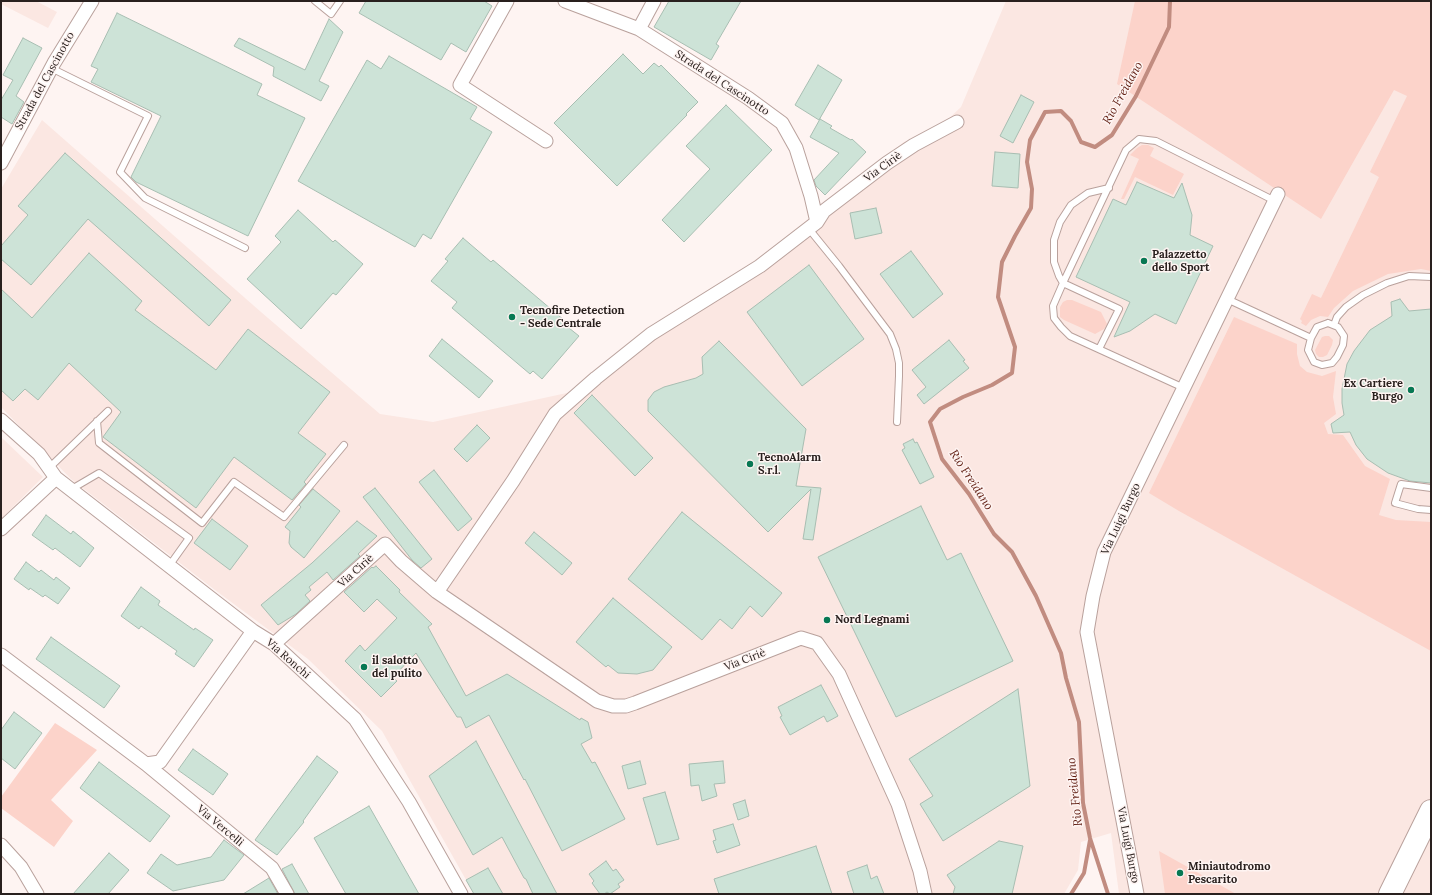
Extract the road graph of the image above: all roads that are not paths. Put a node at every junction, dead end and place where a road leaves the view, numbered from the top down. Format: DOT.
graph roads {
  1 [pos="92,1"];
  2 [pos="315,1"];
  3 [pos="340,1"];
  4 [pos="507,1"];
  5 [pos="565,1"];
  6 [pos="654,1"];
  7 [pos="639,29"];
  8 [pos="51,68"];
  9 [pos="957,122"];
  10 [pos="546,142"];
  11 [pos="1,163"];
  12 [pos="1109,188"];
  13 [pos="1277,197"];
  14 [pos="813,226"];
  15 [pos="245,248"];
  16 [pos="1431,277"];
  17 [pos="1063,283"];
  18 [pos="1228,299"];
  19 [pos="1334,325"];
  20 [pos="1311,338"];
  21 [pos="1099,349"];
  22 [pos="1184,388"];
  23 [pos="108,410"];
  24 [pos="1,420"];
  25 [pos="97,421"];
  26 [pos="897,422"];
  27 [pos="344,445"];
  28 [pos="52,473"];
  29 [pos="1431,488"];
  30 [pos="70,490"];
  31 [pos="1431,510"];
  32 [pos="1,529"];
  33 [pos="169,566"];
  34 [pos="437,592"];
  35 [pos="253,631"];
  36 [pos="274,644"];
  37 [pos="1,655"];
  38 [pos="146,764"];
  39 [pos="1431,811"];
  40 [pos="1431,842"];
  41 [pos="1,845"];
  42 [pos="37,894"];
  43 [pos="287,894"];
  44 [pos="461,894"];
  45 [pos="925,894"];
  46 [pos="1137,894"];
  47 [pos="1390,894"];
  48 [pos="1406,894"];
  1 -- 8 [label="street, Strada del Cascinotto"];
  2 -- 3 [label="lane"];
  4 -- 10 [label="street"];
  5 -- 7 [label="street, Strada del Cascinotto"];
  6 -- 7 [label="street"];
  7 -- 14 [label="street, Strada del Cascinotto"];
  8 -- 11 [label="street, Strada del Cascinotto"];
  8 -- 15 [label="lane"];
  9 -- 14 [label="street, Via Ciriè"];
  12 -- 13 [label="lane"];
  12 -- 17 [label="lane"];
  12 -- 17 [label="lane"];
  13 -- 18 [label="street, Via Luigi Burgo"];
  14 -- 26 [label="lane"];
  14 -- 34 [label="street, Via Ciriè"];
  16 -- 19 [label="lane"];
  17 -- 21 [label="lane"];
  17 -- 21 [label="lane"];
  18 -- 20 [label="lane"];
  18 -- 22 [label="street, Via Luigi Burgo"];
  19 -- 20 [label="lane"];
  19 -- 20 [label="lane"];
  21 -- 22 [label="lane"];
  22 -- 46 [label="street, Via Luigi Burgo"];
  23 -- 25 [label="lane"];
  24 -- 28 [label="street"];
  25 -- 27 [label="lane"];
  25 -- 28 [label="lane"];
  28 -- 30 [label="street, Via Ronchi"];
  28 -- 32 [label="street"];
  29 -- 31 [label="lane"];
  30 -- 33 [label="street, Via Ronchi"];
  30 -- 33 [label="lane"];
  33 -- 35 [label="street, Via Ronchi"];
  34 -- 36 [label="street, Via Ciriè"];
  34 -- 45 [label="street, Via Ciriè"];
  35 -- 36 [label="street, Via Ronchi"];
  35 -- 38 [label="street"];
  36 -- 44 [label="street, Via Ronchi"];
  37 -- 38 [label="street, Via Vercelli"];
  38 -- 43 [label="street, Via Vercelli"];
  39 -- 47 [label="highway"];
  40 -- 48 [label="highway"];
  41 -- 42 [label="street"];
}
